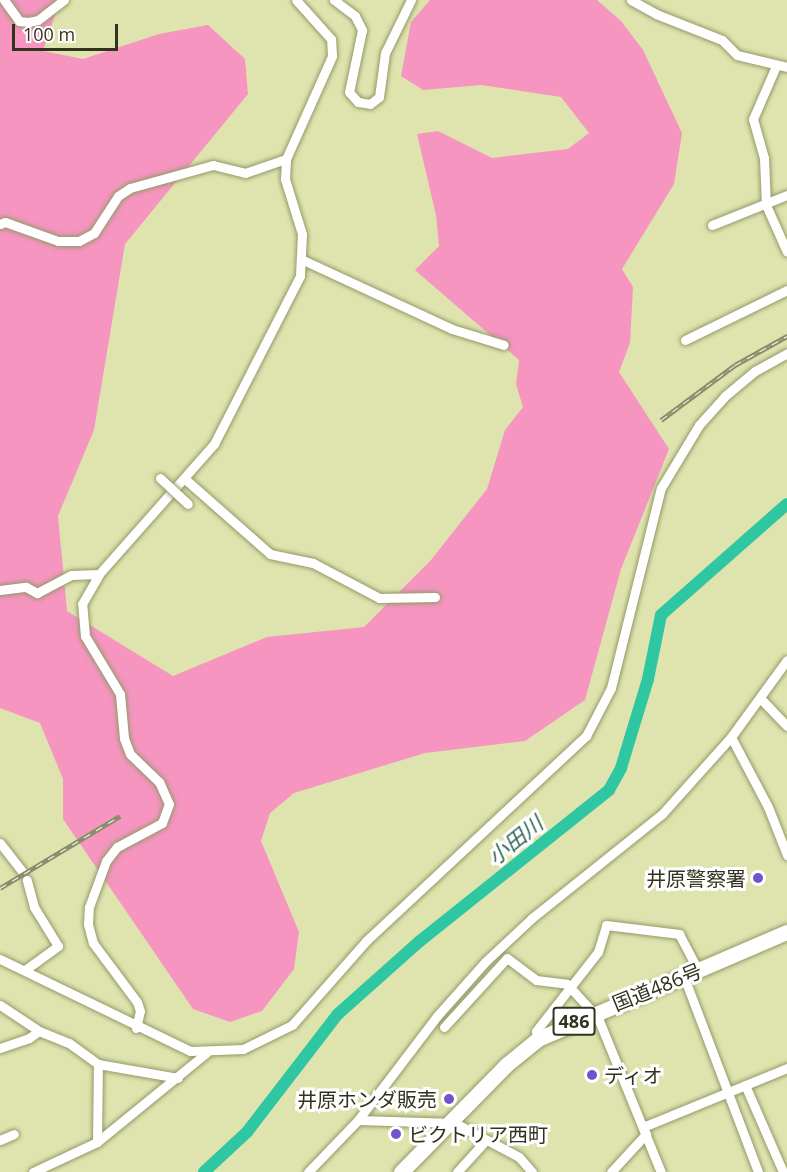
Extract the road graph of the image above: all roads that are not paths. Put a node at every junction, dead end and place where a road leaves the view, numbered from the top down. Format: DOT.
graph roads {
  1 [pos="4,0"];
  2 [pos="64,0"];
  3 [pos="296,0"];
  4 [pos="334,0"];
  5 [pos="411,0"];
  6 [pos="631,0"];
  7 [pos="776,66"];
  8 [pos="787,67"];
  9 [pos="286,159"];
  10 [pos="787,195"];
  11 [pos="766,205"];
  12 [pos="0,224"];
  13 [pos="712,225"];
  14 [pos="787,252"];
  15 [pos="303,260"];
  16 [pos="787,290"];
  17 [pos="685,340"];
  18 [pos="504,345"];
  19 [pos="787,353"];
  20 [pos="160,478"];
  21 [pos="185,479"];
  22 [pos="188,504"];
  23 [pos="99,574"];
  24 [pos="0,590"];
  25 [pos="435,597"];
  26 [pos="787,660"];
  27 [pos="760,698"];
  28 [pos="787,726"];
  29 [pos="731,737"];
  30 [pos="0,843"];
  31 [pos="787,855"];
  32 [pos="22,871"];
  33 [pos="27,880"];
  34 [pos="787,932"];
  35 [pos="513,935"];
  36 [pos="506,957"];
  37 [pos="0,959"];
  38 [pos="485,962"];
  39 [pos="24,970"];
  40 [pos="691,974"];
  41 [pos="571,987"];
  42 [pos="0,1005"];
  43 [pos="459,1009"];
  44 [pos="593,1012"];
  45 [pos="437,1016"];
  46 [pos="444,1027"];
  47 [pos="136,1028"];
  48 [pos="39,1030"];
  49 [pos="538,1039"];
  50 [pos="0,1048"];
  51 [pos="206,1053"];
  52 [pos="98,1064"];
  53 [pos="787,1068"];
  54 [pos="178,1078"];
  55 [pos="745,1085"];
  56 [pos="728,1093"];
  57 [pos="358,1120"];
  58 [pos="450,1123"];
  59 [pos="644,1130"];
  60 [pos="15,1134"];
  61 [pos="0,1140"];
  62 [pos="486,1140"];
  63 [pos="97,1142"];
  64 [pos="33,1172"];
  65 [pos="308,1172"];
  66 [pos="401,1172"];
  67 [pos="457,1172"];
  68 [pos="532,1172"];
  69 [pos="611,1172"];
  70 [pos="661,1172"];
  71 [pos="758,1172"];
  72 [pos="783,1172"];
  1 -- 2 [label="street"];
  3 -- 9 [label="street"];
  4 -- 5 [label="street"];
  6 -- 7 [label="street"];
  7 -- 8 [label="street"];
  7 -- 11 [label="street"];
  9 -- 12 [label="street"];
  9 -- 15 [label="street"];
  10 -- 11 [label="street"];
  11 -- 13 [label="street"];
  11 -- 14 [label="street"];
  15 -- 18 [label="street"];
  15 -- 21 [label="street"];
  16 -- 17 [label="street"];
  19 -- 51 [label="street"];
  20 -- 22 [label="street, bridge"];
  21 -- 23 [label="street"];
  21 -- 25 [label="street"];
  23 -- 24 [label="street"];
  23 -- 47 [label="street"];
  26 -- 27 [label="street"];
  27 -- 28 [label="street"];
  27 -- 29 [label="street"];
  29 -- 31 [label="street"];
  29 -- 35 [label="street"];
  30 -- 32 [label="street"];
  33 -- 39 [label="street"];
  34 -- 40 [label="highway, 国道486号 / 486"];
  35 -- 36 [label="street"];
  35 -- 38 [label="street"];
  36 -- 38 [label="street"];
  36 -- 41 [label="street"];
  36 -- 43 [label="street"];
  37 -- 39 [label="street"];
  38 -- 45 [label="street"];
  39 -- 47 [label="street"];
  40 -- 41 [label="street"];
  40 -- 44 [label="highway, 国道486号 / 486"];
  40 -- 56 [label="street"];
  41 -- 44 [label="street"];
  41 -- 49 [label="street"];
  42 -- 48 [label="street"];
  43 -- 45 [label="street"];
  43 -- 46 [label="street"];
  44 -- 49 [label="highway, 国道486号 / 486"];
  44 -- 59 [label="street"];
  45 -- 57 [label="street"];
  47 -- 51 [label="street"];
  48 -- 50 [label="street"];
  48 -- 52 [label="street"];
  49 -- 58 [label="highway, 国道486号 / 486"];
  51 -- 54 [label="street"];
  52 -- 54 [label="street"];
  52 -- 63 [label="street"];
  53 -- 55 [label="street"];
  54 -- 63 [label="street"];
  55 -- 56 [label="street"];
  55 -- 72 [label="street"];
  56 -- 59 [label="street"];
  56 -- 71 [label="street"];
  57 -- 58 [label="street"];
  57 -- 65 [label="street"];
  58 -- 62 [label="street"];
  58 -- 66 [label="highway, 国道486号 / 486"];
  59 -- 69 [label="street"];
  59 -- 70 [label="street"];
  60 -- 61 [label="street"];
  62 -- 67 [label="street"];
  62 -- 68 [label="street"];
  63 -- 64 [label="street"];
}
